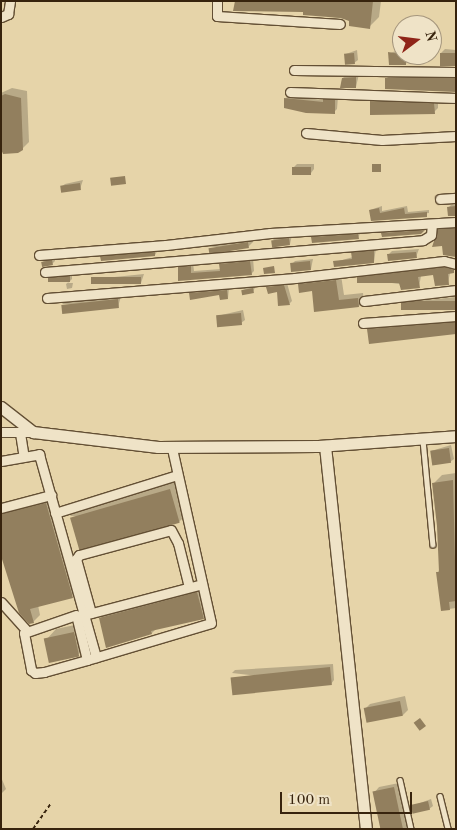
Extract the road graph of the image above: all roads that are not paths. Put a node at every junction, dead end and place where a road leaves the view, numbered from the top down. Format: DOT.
graph roads {
  1 [pos="10,1"];
  2 [pos="217,1"];
  3 [pos="1,17"];
  4 [pos="340,24"];
  5 [pos="294,70"];
  6 [pos="456,72"];
  7 [pos="290,92"];
  8 [pos="456,98"];
  9 [pos="306,132"];
  10 [pos="456,136"];
  11 [pos="456,198"];
  12 [pos="440,199"];
  13 [pos="456,222"];
  14 [pos="432,224"];
  15 [pos="39,254"];
  16 [pos="456,264"];
  17 [pos="45,272"];
  18 [pos="456,290"];
  19 [pos="47,298"];
  20 [pos="364,301"];
  21 [pos="456,316"];
  22 [pos="363,323"];
  23 [pos="1,407"];
  24 [pos="1,432"];
  25 [pos="20,432"];
  26 [pos="33,432"];
  27 [pos="456,436"];
  28 [pos="422,438"];
  29 [pos="325,446"];
  30 [pos="172,448"];
  31 [pos="24,457"];
  32 [pos="1,461"];
  33 [pos="177,475"];
  34 [pos="51,495"];
  35 [pos="1,508"];
  36 [pos="55,513"];
  37 [pos="434,546"];
  38 [pos="202,584"];
  39 [pos="189,587"];
  40 [pos="1,602"];
  41 [pos="88,614"];
  42 [pos="26,630"];
  43 [pos="91,659"];
  44 [pos="400,780"];
  45 [pos="440,796"];
  46 [pos="366,829"];
  47 [pos="411,829"];
  48 [pos="448,829"];
  1 -- 3 [label="street"];
  2 -- 4 [label="street"];
  5 -- 6 [label="street"];
  7 -- 8 [label="street"];
  9 -- 10 [label="street"];
  11 -- 12 [label="street"];
  13 -- 14 [label="street"];
  14 -- 15 [label="street"];
  14 -- 17 [label="street"];
  16 -- 19 [label="street"];
  18 -- 20 [label="street"];
  21 -- 22 [label="street"];
  23 -- 26 [label="street"];
  24 -- 25 [label="street"];
  25 -- 26 [label="street"];
  25 -- 31 [label="street"];
  26 -- 30 [label="street"];
  27 -- 28 [label="street"];
  28 -- 29 [label="street"];
  28 -- 37 [label="lane"];
  29 -- 30 [label="street"];
  29 -- 46 [label="street"];
  30 -- 33 [label="street"];
  31 -- 32 [label="street"];
  31 -- 34 [label="street"];
  33 -- 36 [label="street"];
  33 -- 38 [label="street"];
  34 -- 35 [label="street"];
  34 -- 36 [label="street"];
  36 -- 41 [label="street"];
  38 -- 39 [label="street"];
  38 -- 43 [label="street"];
  39 -- 41 [label="street"];
  39 -- 41 [label="street"];
  40 -- 42 [label="street"];
  41 -- 43 [label="street"];
  42 -- 43 [label="street"];
  42 -- 43 [label="street"];
  44 -- 47 [label="lane"];
  45 -- 48 [label="lane"];
}
